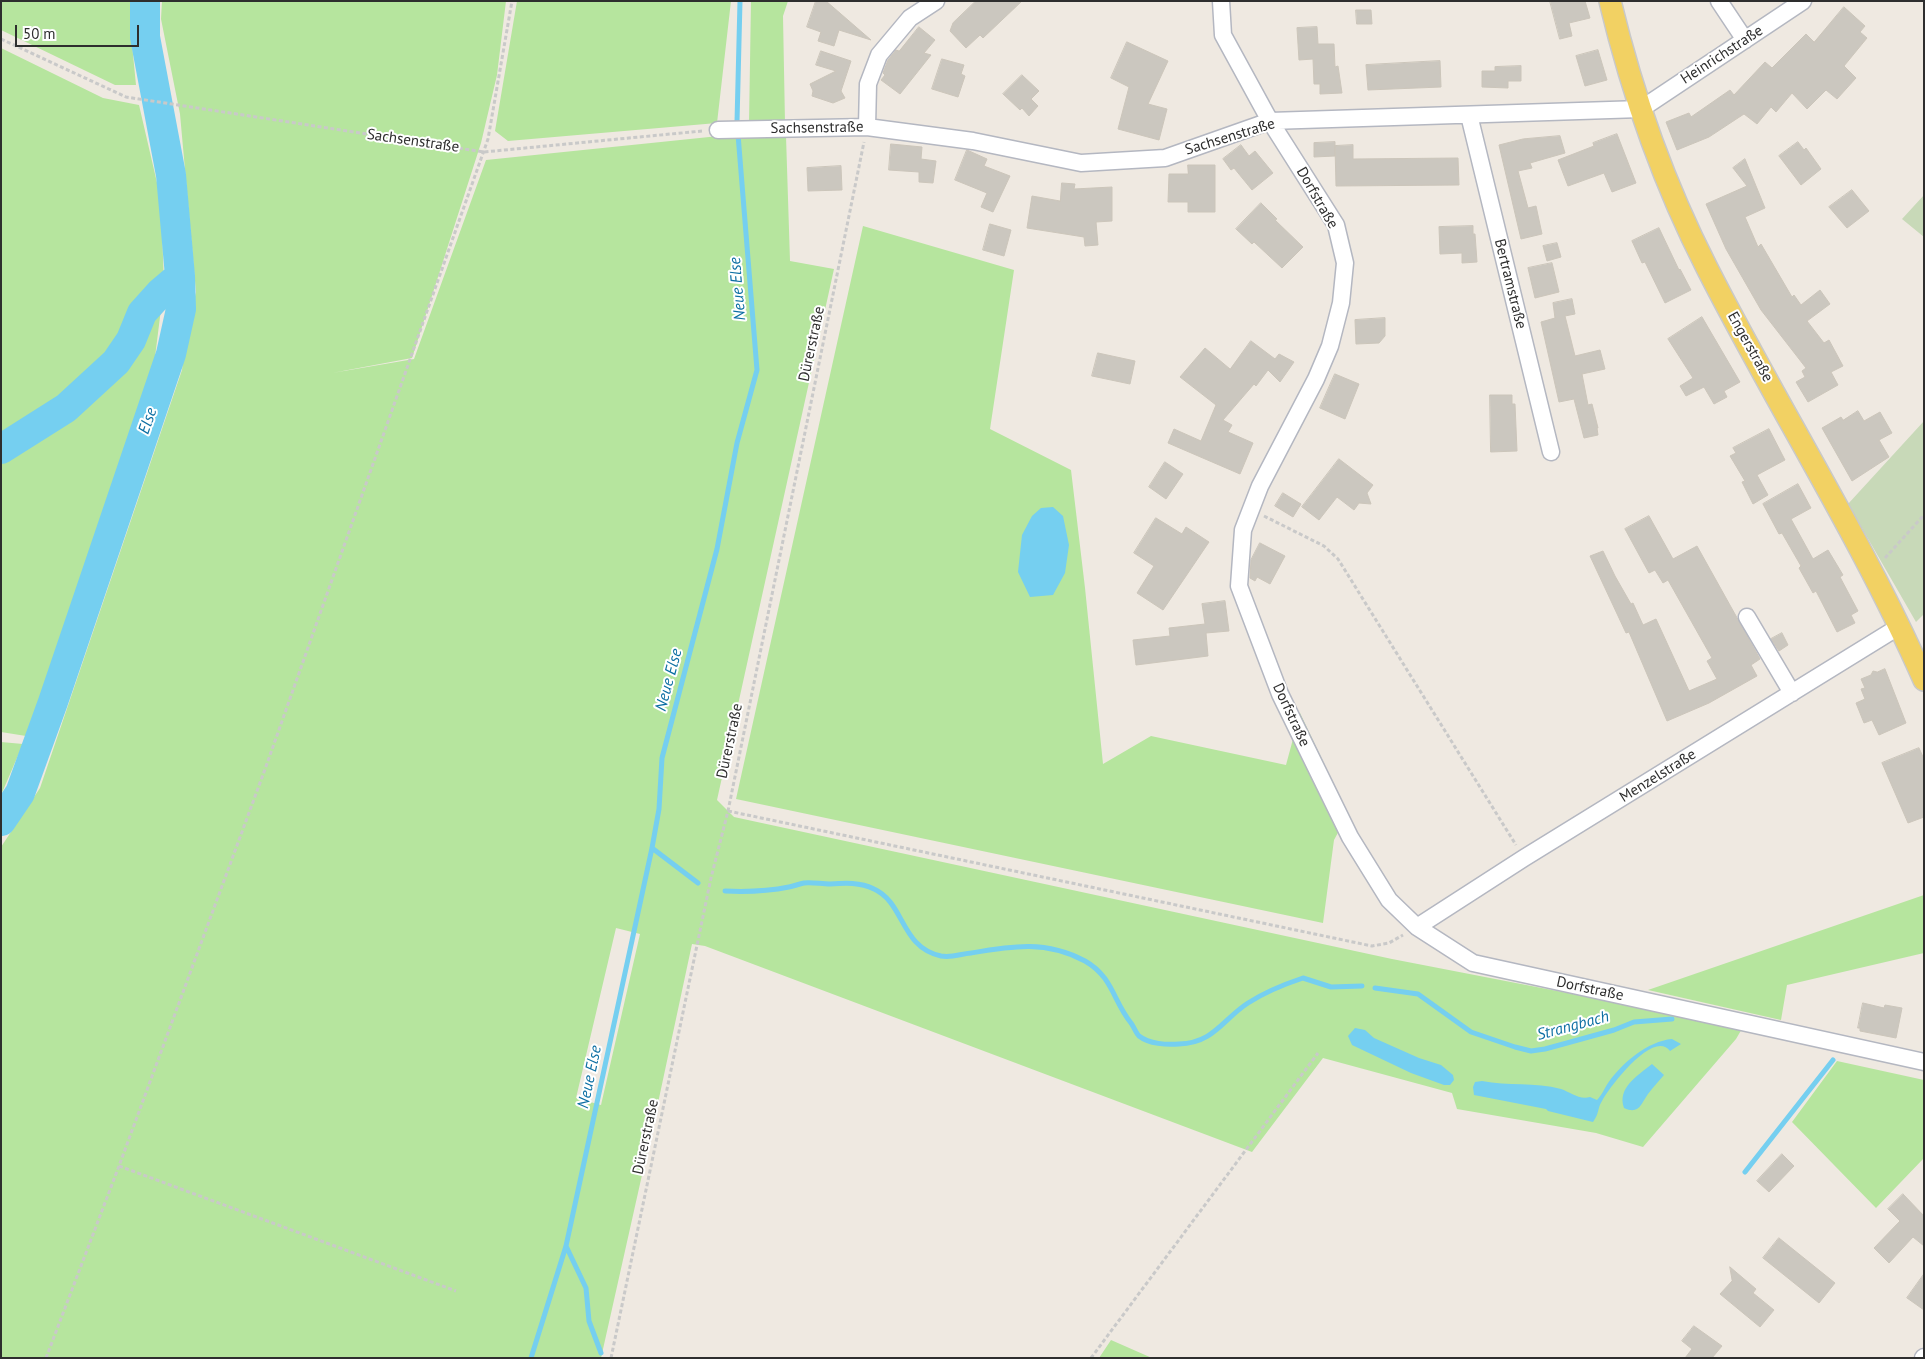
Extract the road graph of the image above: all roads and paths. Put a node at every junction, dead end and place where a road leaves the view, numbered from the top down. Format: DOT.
graph roads {
  1 [pos="512,1"];
  2 [pos="936,1"];
  3 [pos="1221,1"];
  4 [pos="1610,1"];
  5 [pos="1719,1"];
  6 [pos="1803,1"];
  7 [pos="1,39"];
  8 [pos="1745,40"];
  9 [pos="1640,109"];
  10 [pos="1469,115"];
  11 [pos="1270,121"];
  12 [pos="867,127"];
  13 [pos="718,130"];
  14 [pos="484,152"];
  15 [pos="1551,452"];
  16 [pos="1250,509"];
  17 [pos="1924,515"];
  18 [pos="1873,571"];
  19 [pos="1747,617"];
  20 [pos="1900,626"];
  21 [pos="1924,680"];
  22 [pos="1792,693"];
  23 [pos="728,811"];
  24 [pos="1524,858"];
  25 [pos="1417,927"];
  26 [pos="1318,1053"];
  27 [pos="1924,1062"];
  28 [pos="119,1166"];
  29 [pos="456,1291"];
  30 [pos="46,1358"];
  31 [pos="611,1358"];
  32 [pos="1091,1358"];
  1 -- 14 [label="path"];
  2 -- 12 [label="street"];
  3 -- 11 [label="street, Dorfstraße"];
  4 -- 9 [label="main road, Engerstraße"];
  5 -- 8 [label="street"];
  6 -- 8 [label="street, Heinrichstraße"];
  7 -- 14 [label="path, Sachsenstraße"];
  8 -- 9 [label="street, Heinrichstraße"];
  9 -- 10 [label="street, Sachsenstraße"];
  9 -- 18 [label="main road, Engerstraße"];
  10 -- 11 [label="street, Sachsenstraße"];
  10 -- 15 [label="street, Bertramstraße"];
  11 -- 12 [label="street, Sachsenstraße"];
  11 -- 16 [label="street, Dorfstraße"];
  12 -- 13 [label="street, Sachsenstraße"];
  12 -- 23 [label="path, Dürerstraße"];
  13 -- 14 [label="path, Sachsenstraße"];
  14 -- 28 [label="path"];
  16 -- 24 [label="path"];
  16 -- 25 [label="street, Dorfstraße"];
  17 -- 18 [label="path"];
  18 -- 20 [label="main road, Engerstraße"];
  19 -- 22 [label="street"];
  20 -- 21 [label="main road, Engerstraße"];
  20 -- 22 [label="street, Menzelstraße"];
  22 -- 24 [label="street, Menzelstraße"];
  23 -- 25 [label="path"];
  23 -- 31 [label="path, Dürerstraße"];
  24 -- 25 [label="street, Menzelstraße"];
  25 -- 27 [label="street, Dorfstraße"];
  26 -- 32 [label="path"];
  28 -- 29 [label="path"];
  28 -- 30 [label="path"];
}
